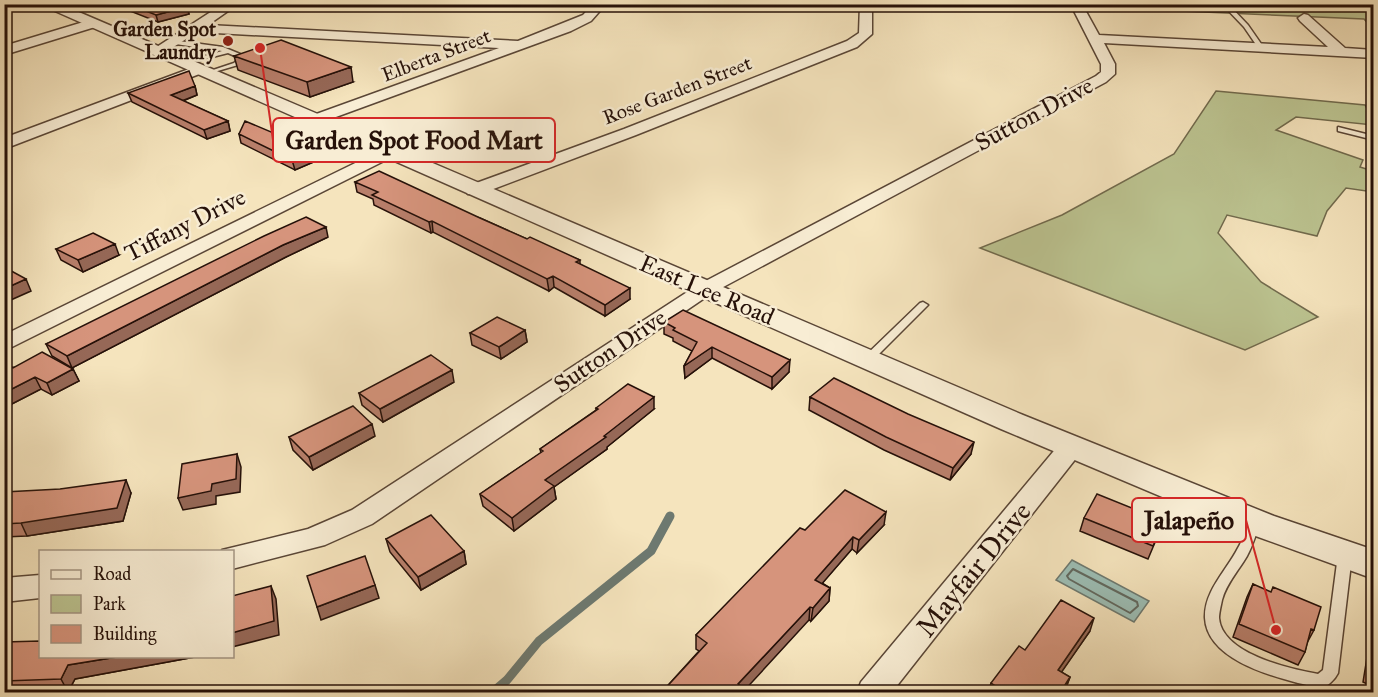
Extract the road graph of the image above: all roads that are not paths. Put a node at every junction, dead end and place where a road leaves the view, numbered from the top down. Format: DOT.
graph roads {
  1 [pos="232,4"];
  2 [pos="600,4"];
  3 [pos="866,4"];
  4 [pos="1073,4"];
  5 [pos="1224,4"];
  6 [pos="51,5"];
  7 [pos="1304,18"];
  8 [pos="90,24"];
  9 [pos="195,28"];
  10 [pos="1095,39"];
  11 [pos="519,45"];
  12 [pos="1261,48"];
  13 [pos="4,51"];
  14 [pos="228,51"];
  15 [pos="1341,52"];
  16 [pos="1374,54"];
  17 [pos="183,60"];
  18 [pos="314,120"];
  19 [pos="1341,129"];
  20 [pos="1374,138"];
  21 [pos="4,144"];
  22 [pos="388,152"];
  23 [pos="474,190"];
  24 [pos="705,289"];
  25 [pos="923,305"];
  26 [pos="4,344"];
  27 [pos="868,359"];
  28 [pos="1072,446"];
  29 [pos="1255,522"];
  30 [pos="1345,555"];
  31 [pos="234,558"];
  32 [pos="1374,565"];
  33 [pos="39,587"];
  34 [pos="4,590"];
  35 [pos="873,693"];
  1 -- 9 [label="street"];
  2 -- 11 [label="street, Elberta Street"];
  3 -- 23 [label="street, Rose Garden Street"];
  4 -- 10 [label="street, Sutton Drive"];
  5 -- 12 [label="lane"];
  6 -- 8 [label="street, East Lee Road"];
  7 -- 15 [label="street"];
  8 -- 13 [label="street"];
  8 -- 17 [label="street, East Lee Road"];
  9 -- 11 [label="street"];
  9 -- 17 [label="street"];
  10 -- 12 [label="street"];
  10 -- 24 [label="street, Sutton Drive"];
  11 -- 18 [label="street, Elberta Street"];
  12 -- 15 [label="street"];
  14 -- 17 [label="lane"];
  14 -- 17 [label="lane"];
  14 -- 17 [label="lane"];
  15 -- 16 [label="street"];
  17 -- 18 [label="street, East Lee Road"];
  17 -- 21 [label="street"];
  18 -- 22 [label="street, East Lee Road"];
  19 -- 20 [label="lane"];
  22 -- 23 [label="street, East Lee Road"];
  22 -- 26 [label="street, Tiffany Drive"];
  23 -- 24 [label="street, East Lee Road"];
  24 -- 27 [label="street, East Lee Road"];
  24 -- 31 [label="street, Sutton Drive"];
  25 -- 27 [label="lane"];
  27 -- 28 [label="street, East Lee Road"];
  28 -- 29 [label="street, East Lee Road"];
  28 -- 35 [label="street, Mayfair Drive"];
  29 -- 30 [label="street, East Lee Road"];
  29 -- 30 [label="lane"];
  30 -- 32 [label="street, East Lee Road"];
  33 -- 34 [label="street"];
}
